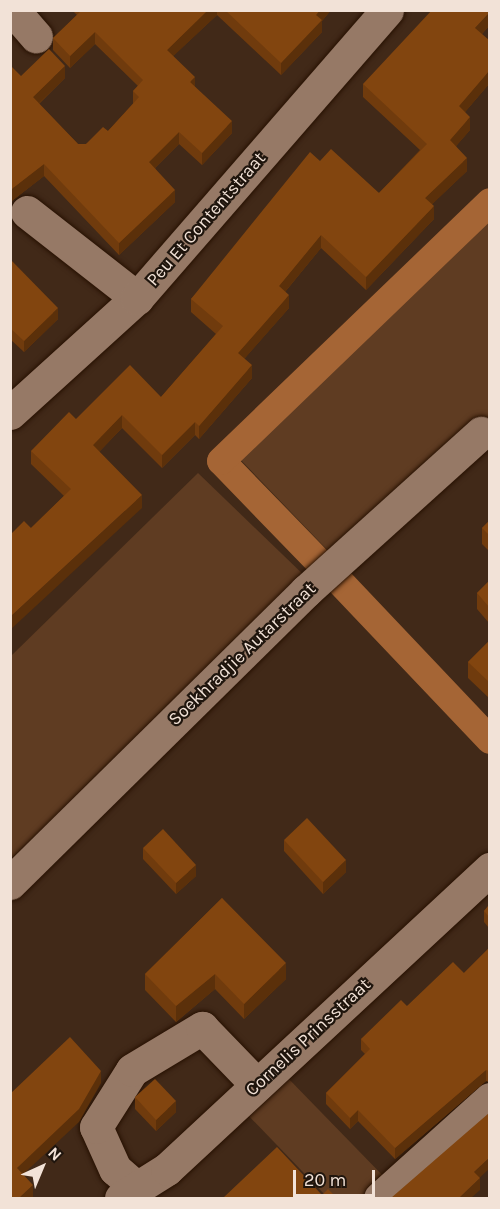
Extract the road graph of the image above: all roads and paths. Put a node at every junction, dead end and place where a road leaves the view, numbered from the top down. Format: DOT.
graph roads {
  1 [pos="13,10"];
  2 [pos="387,10"];
  3 [pos="36,36"];
  4 [pos="27,212"];
  5 [pos="137,298"];
  6 [pos="10,413"];
  7 [pos="481,433"];
  8 [pos="489,869"];
  9 [pos="10,883"];
  10 [pos="257,1085"];
  11 [pos="489,1099"];
  12 [pos="130,1194"];
  13 [pos="380,1198"];
  1 -- 3 [label="street"];
  2 -- 5 [label="street, Peu Et Contentstraat"];
  4 -- 5 [label="street"];
  5 -- 6 [label="street, Peu Et Contentstraat"];
  7 -- 9 [label="street, Soekhradjie Autarstraat"];
  8 -- 10 [label="street, Cornelis Prinsstraat"];
  10 -- 12 [label="street, Cornelis Prinsstraat"];
  10 -- 12 [label="street"];
  11 -- 13 [label="street"];
}
